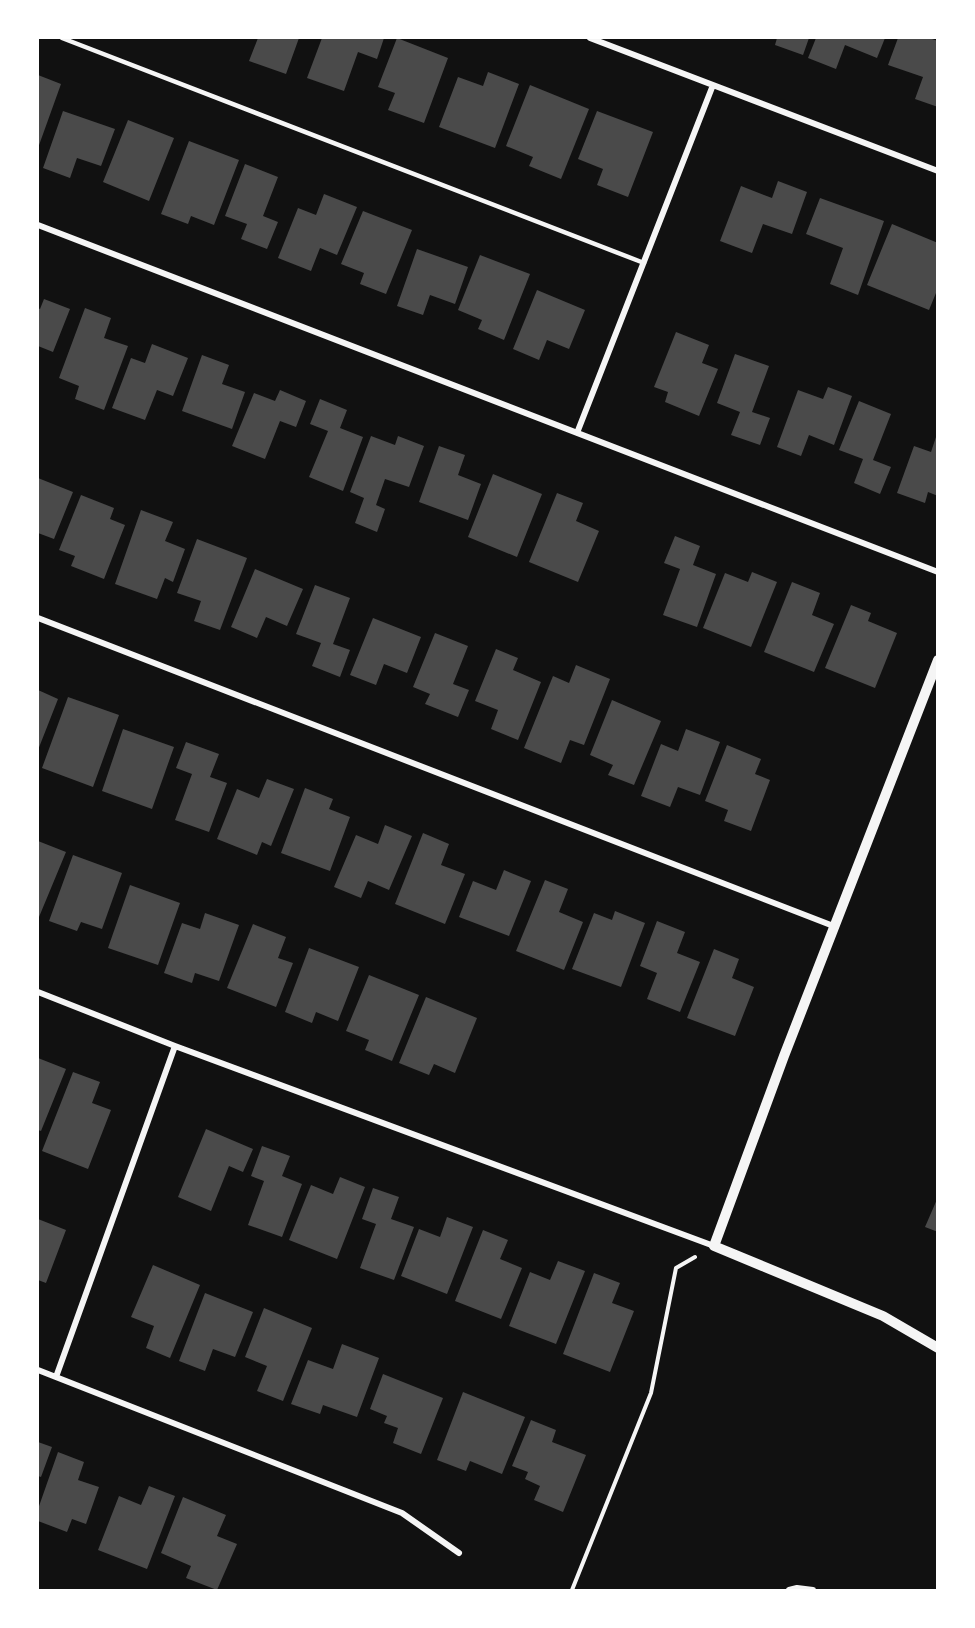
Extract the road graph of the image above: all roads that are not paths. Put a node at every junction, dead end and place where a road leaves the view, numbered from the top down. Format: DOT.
graph roads {
  1 [pos="62,38"];
  2 [pos="590,38"];
  3 [pos="713,85"];
  4 [pos="938,171"];
  5 [pos="38,225"];
  6 [pos="644,263"];
  7 [pos="577,434"];
  8 [pos="938,572"];
  9 [pos="38,618"];
  10 [pos="938,660"];
  11 [pos="836,927"];
  12 [pos="38,992"];
  13 [pos="175,1046"];
  14 [pos="714,1246"];
  15 [pos="938,1348"];
  16 [pos="38,1370"];
  17 [pos="56,1377"];
  18 [pos="459,1553"];
  19 [pos="789,1590"];
  20 [pos="813,1590"];
  1 -- 6 [label="lane"];
  2 -- 3 [label="street"];
  3 -- 4 [label="street"];
  3 -- 6 [label="street"];
  5 -- 7 [label="street"];
  6 -- 7 [label="street"];
  7 -- 8 [label="street"];
  9 -- 11 [label="street"];
  10 -- 11 [label="street"];
  11 -- 14 [label="street"];
  12 -- 13 [label="street"];
  13 -- 14 [label="street"];
  13 -- 17 [label="street"];
  14 -- 15 [label="street"];
  16 -- 17 [label="street"];
  17 -- 18 [label="street"];
  19 -- 20 [label="street"];
}
